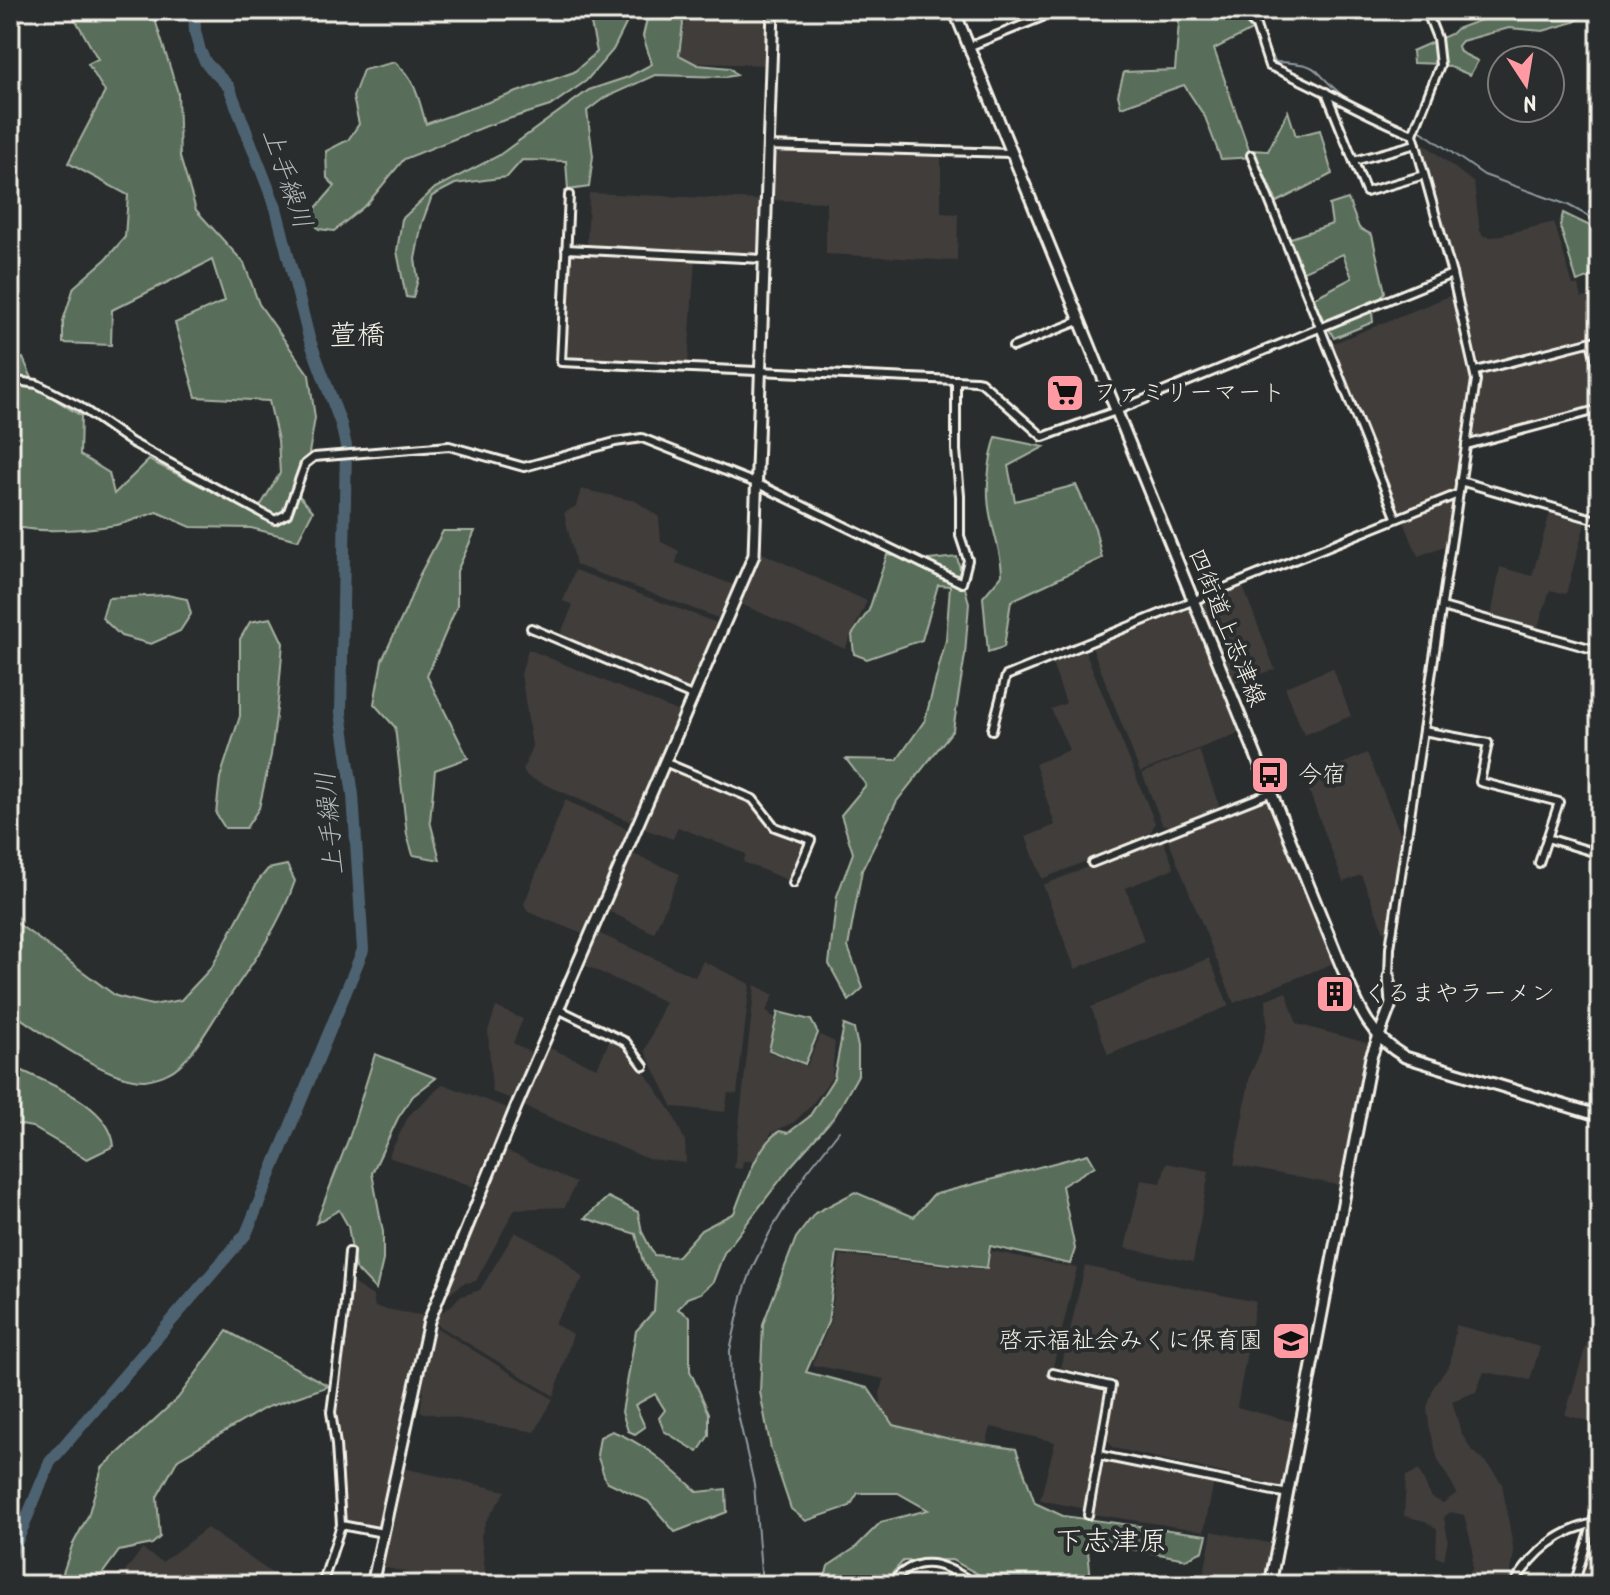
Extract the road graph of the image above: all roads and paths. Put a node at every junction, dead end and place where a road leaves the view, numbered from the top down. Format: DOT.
graph roads {
  1 [pos="773,10"];
  2 [pos="954,10"];
  3 [pos="1060,10"];
  4 [pos="1239,10"];
  5 [pos="1426,10"];
  6 [pos="968,47"];
  7 [pos="1326,91"];
  8 [pos="1413,134"];
  9 [pos="1416,144"];
  10 [pos="767,146"];
  11 [pos="1011,153"];
  12 [pos="1251,155"];
  13 [pos="1354,161"];
  14 [pos="1424,175"];
  15 [pos="569,195"];
  16 [pos="566,249"];
  17 [pos="763,259"];
  18 [pos="1452,274"];
  19 [pos="1079,321"];
  20 [pos="1321,327"];
  21 [pos="1600,339"];
  22 [pos="1591,342"];
  23 [pos="1013,347"];
  24 [pos="760,371"];
  25 [pos="1476,371"];
  26 [pos="1600,376"];
  27 [pos="10,380"];
  28 [pos="956,380"];
  29 [pos="1600,409"];
  30 [pos="1116,411"];
  31 [pos="1466,445"];
  32 [pos="1460,481"];
  33 [pos="758,484"];
  34 [pos="1458,494"];
  35 [pos="1396,517"];
  36 [pos="1600,521"];
  37 [pos="1193,601"];
  38 [pos="1442,607"];
  39 [pos="531,628"];
  40 [pos="1600,651"];
  41 [pos="692,696"];
  42 [pos="992,730"];
  43 [pos="1423,731"];
  44 [pos="664,762"];
  45 [pos="1272,792"];
  46 [pos="1547,838"];
  47 [pos="1600,854"];
  48 [pos="1092,863"];
  49 [pos="1539,863"];
  50 [pos="793,883"];
  51 [pos="1389,977"];
  52 [pos="560,1010"];
  53 [pos="1378,1038"];
  54 [pos="644,1066"];
  55 [pos="1600,1116"];
  56 [pos="349,1252"];
  57 [pos="1053,1373"];
  58 [pos="1098,1455"];
  59 [pos="1288,1494"];
  60 [pos="1600,1499"];
  61 [pos="1088,1515"];
  62 [pos="1596,1523"];
  63 [pos="341,1525"];
  64 [pos="383,1533"];
  65 [pos="322,1585"];
  66 [pos="372,1585"];
  67 [pos="692,1585"];
  68 [pos="710,1585"];
  69 [pos="890,1585"];
  70 [pos="976,1585"];
  71 [pos="1270,1585"];
  72 [pos="1513,1585"];
  73 [pos="1574,1585"];
  1 -- 10 [label="street"];
  2 -- 6 [label="street, 四街道上志津線"];
  3 -- 6 [label="street"];
  4 -- 7 [label="street"];
  5 -- 8 [label="street"];
  6 -- 11 [label="street, 四街道上志津線"];
  7 -- 8 [label="street"];
  7 -- 13 [label="street"];
  8 -- 9 [label="street"];
  9 -- 13 [label="street"];
  9 -- 14 [label="street"];
  10 -- 11 [label="street"];
  10 -- 17 [label="street"];
  11 -- 19 [label="street, 四街道上志津線"];
  12 -- 20 [label="street"];
  13 -- 14 [label="street"];
  14 -- 18 [label="street"];
  15 -- 16 [label="street"];
  16 -- 17 [label="street"];
  16 -- 24 [label="street"];
  17 -- 24 [label="street"];
  18 -- 20 [label="street"];
  18 -- 25 [label="street"];
  19 -- 23 [label="street"];
  19 -- 30 [label="street, 四街道上志津線"];
  20 -- 30 [label="street"];
  20 -- 35 [label="street"];
  21 -- 22 [label="street"];
  22 -- 25 [label="street"];
  22 -- 26 [label="street"];
  24 -- 28 [label="street"];
  24 -- 33 [label="street"];
  25 -- 31 [label="street"];
  27 -- 33 [label="street"];
  28 -- 30 [label="street"];
  28 -- 33 [label="street"];
  29 -- 31 [label="street"];
  30 -- 37 [label="street, 四街道上志津線"];
  31 -- 32 [label="street"];
  32 -- 34 [label="street"];
  32 -- 36 [label="street"];
  33 -- 41 [label="street"];
  34 -- 35 [label="street"];
  34 -- 38 [label="street"];
  35 -- 37 [label="street"];
  37 -- 42 [label="street"];
  37 -- 45 [label="street, 四街道上志津線"];
  38 -- 40 [label="street"];
  38 -- 43 [label="street"];
  39 -- 41 [label="street"];
  41 -- 44 [label="street"];
  43 -- 46 [label="street"];
  43 -- 51 [label="street"];
  44 -- 50 [label="street"];
  44 -- 52 [label="street"];
  45 -- 48 [label="street"];
  45 -- 53 [label="street, 四街道上志津線"];
  46 -- 47 [label="street"];
  46 -- 49 [label="street"];
  51 -- 53 [label="street"];
  52 -- 54 [label="street"];
  52 -- 64 [label="street"];
  53 -- 55 [label="street, 四街道上志津線"];
  53 -- 59 [label="street"];
  56 -- 63 [label="street"];
  57 -- 58 [label="street"];
  58 -- 59 [label="street"];
  58 -- 61 [label="street"];
  59 -- 71 [label="street"];
  60 -- 62 [label="street"];
  62 -- 72 [label="street"];
  62 -- 73 [label="street"];
  63 -- 64 [label="street"];
  63 -- 65 [label="street"];
  64 -- 66 [label="street"];
  67 -- 68 [label="street"];
  69 -- 70 [label="street"];
}
